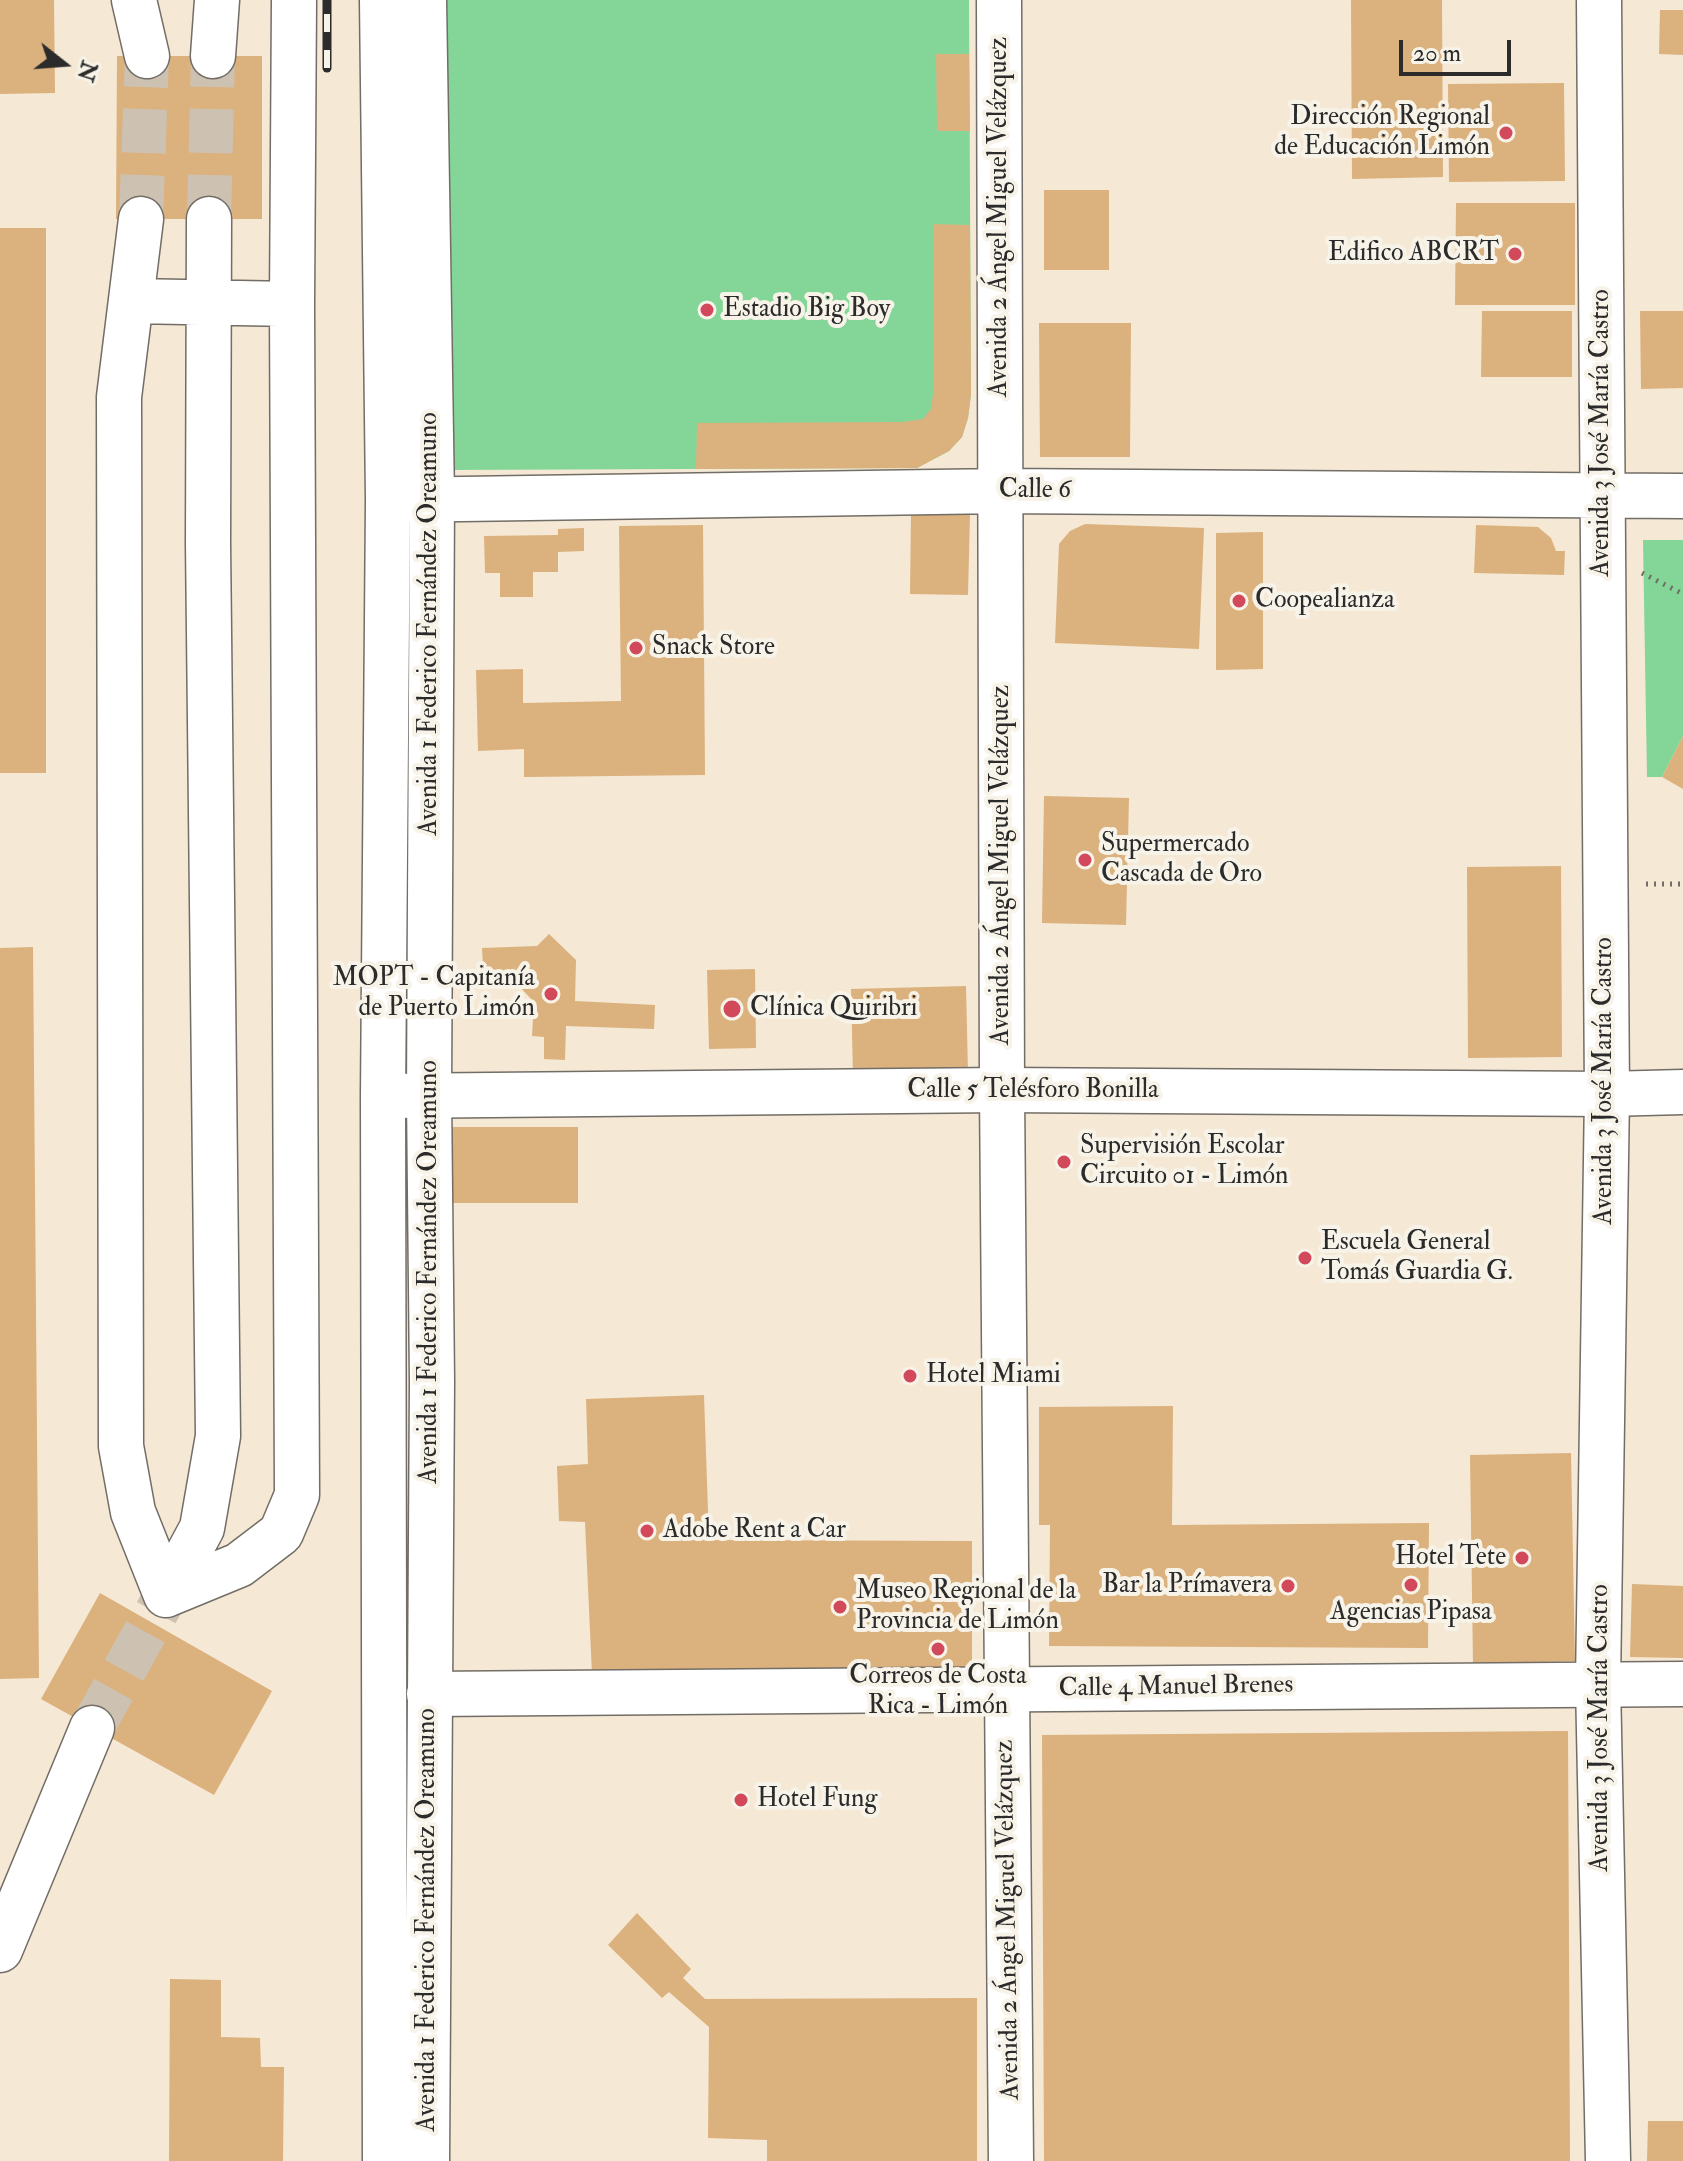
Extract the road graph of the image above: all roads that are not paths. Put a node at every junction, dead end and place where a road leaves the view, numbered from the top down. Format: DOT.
graph roads {
  1 [pos="134,0"];
  2 [pos="155,0"];
  3 [pos="217,0"];
  4 [pos="294,0"];
  5 [pos="382,0"];
  6 [pos="424,0"];
  7 [pos="999,0"];
  8 [pos="1599,0"];
  9 [pos="213,56"];
  10 [pos="141,219"];
  11 [pos="209,219"];
  12 [pos="131,301"];
  13 [pos="209,302"];
  14 [pos="292,304"];
  15 [pos="1002,491"];
  16 [pos="1602,496"];
  17 [pos="1683,496"];
  18 [pos="432,498"];
  19 [pos="388,500"];
  20 [pos="1002,1090"];
  21 [pos="1683,1092"];
  22 [pos="1607,1094"];
  23 [pos="383,1096"];
  24 [pos="429,1096"];
  25 [pos="166,1595"];
  26 [pos="1598,1683"];
  27 [pos="1683,1684"];
  28 [pos="1006,1690"];
  29 [pos="382,1694"];
  30 [pos="429,1694"];
  31 [pos="92,1728"];
  32 [pos="0,1950"];
  33 [pos="385,2161"];
  34 [pos="427,2161"];
  35 [pos="1011,2161"];
  36 [pos="1608,2161"];
  1 -- 2 [label="main road"];
  3 -- 9 [label="main road"];
  4 -- 14 [label="main road"];
  5 -- 19 [label="main road, Avenida 1 Federico Fernández Oreamuno"];
  6 -- 18 [label="main road, Avenida 1 Federico Fernández Oreamuno"];
  7 -- 15 [label="main road, Avenida 2 Ángel Miguel Velázquez"];
  8 -- 16 [label="main road, Avenida 3 José María Castro"];
  10 -- 12 [label="main road"];
  11 -- 13 [label="main road"];
  12 -- 13 [label="main road"];
  12 -- 25 [label="main road"];
  13 -- 14 [label="main road"];
  13 -- 25 [label="main road"];
  14 -- 25 [label="main road"];
  15 -- 16 [label="main road, Calle 6"];
  15 -- 18 [label="main road, Calle 6"];
  15 -- 20 [label="main road, Avenida 2 Ángel Miguel Velázquez"];
  16 -- 17 [label="main road, Calle 6"];
  16 -- 22 [label="main road, Avenida 3 José María Castro"];
  18 -- 19 [label="main road, Calle 6"];
  18 -- 24 [label="main road, Avenida 1 Federico Fernández Oreamuno"];
  19 -- 23 [label="main road, Avenida 1 Federico Fernández Oreamuno"];
  20 -- 22 [label="main road, Calle 5 Telésforo Bonilla"];
  20 -- 24 [label="main road, Calle 5 Telésforo Bonilla"];
  20 -- 28 [label="main road, Avenida 2 Ángel Miguel Velázquez"];
  21 -- 22 [label="main road, Calle 5 Telésforo Bonilla"];
  22 -- 26 [label="main road, Avenida 3 José María Castro"];
  23 -- 24 [label="main road, Calle 5 Telésforo Bonilla"];
  23 -- 29 [label="main road, Avenida 1 Federico Fernández Oreamuno"];
  24 -- 30 [label="main road, Avenida 1 Federico Fernández Oreamuno"];
  26 -- 27 [label="main road, Calle 4 Manuel Brenes"];
  26 -- 28 [label="main road, Calle 4 Manuel Brenes"];
  26 -- 36 [label="main road, Avenida 3 José María Castro"];
  28 -- 30 [label="main road, Calle 4 Manuel Brenes"];
  28 -- 35 [label="main road, Avenida 2 Ángel Miguel Velázquez"];
  29 -- 30 [label="main road, Calle 4 Manuel Brenes"];
  29 -- 33 [label="main road, Avenida 1 Federico Fernández Oreamuno"];
  30 -- 34 [label="main road, Avenida 1 Federico Fernández Oreamuno"];
  31 -- 32 [label="main road"];
}
